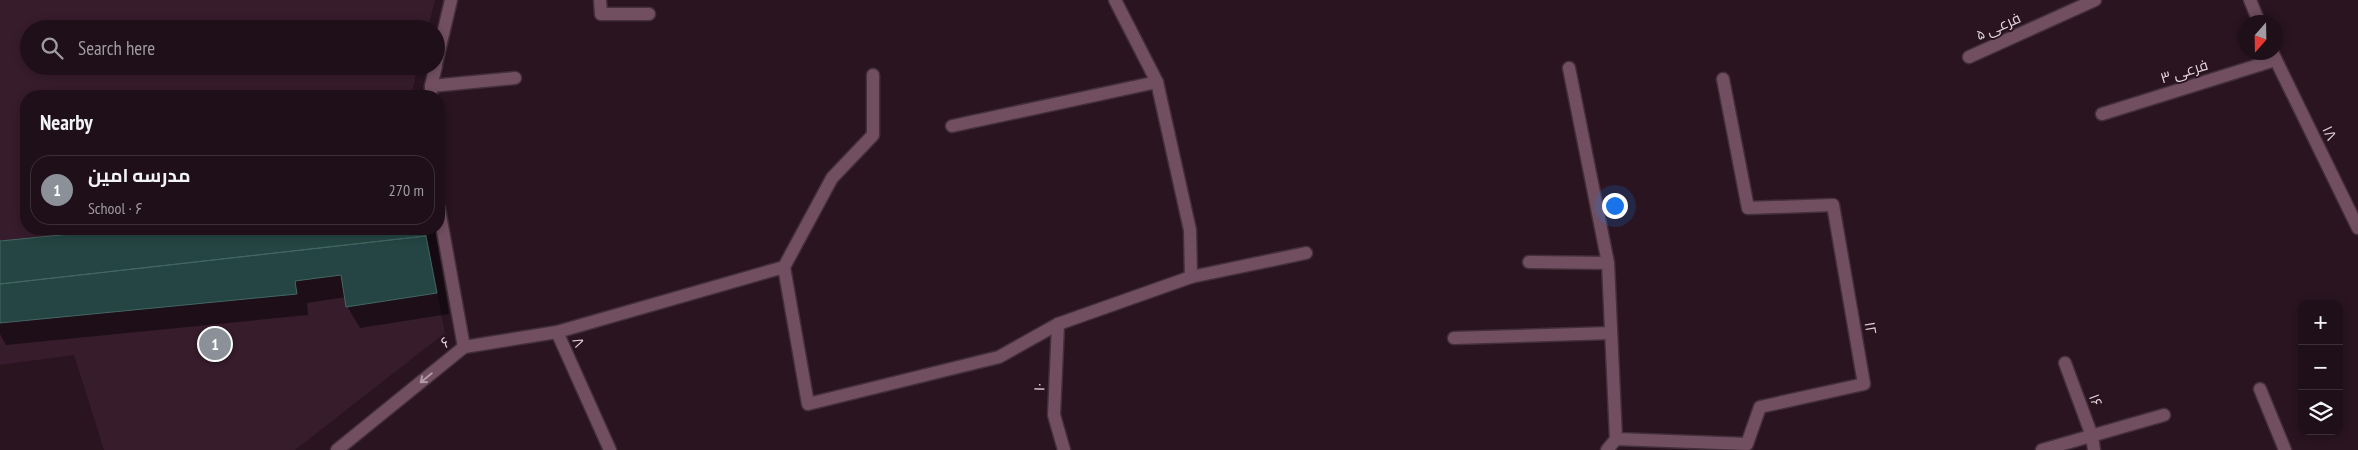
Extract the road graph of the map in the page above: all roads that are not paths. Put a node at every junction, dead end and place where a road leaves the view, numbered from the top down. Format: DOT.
graph roads {
  1 [pos="451,0"];
  2 [pos="600,0"];
  3 [pos="1115,0"];
  4 [pos="2095,0"];
  5 [pos="2250,0"];
  6 [pos="649,14"];
  7 [pos="2256,15"];
  8 [pos="445,26"];
  9 [pos="1969,57"];
  10 [pos="2262,60"];
  11 [pos="2276,60"];
  12 [pos="1569,68"];
  13 [pos="434,75"];
  14 [pos="873,75"];
  15 [pos="515,78"];
  16 [pos="1723,78"];
  17 [pos="1157,82"];
  18 [pos="431,90"];
  19 [pos="437,90"];
  20 [pos="2102,114"];
  21 [pos="952,126"];
  22 [pos="2358,228"];
  23 [pos="444,235"];
  24 [pos="1306,253"];
  25 [pos="1529,262"];
  26 [pos="1608,263"];
  27 [pos="784,267"];
  28 [pos="1191,277"];
  29 [pos="1058,324"];
  30 [pos="557,332"];
  31 [pos="1611,333"];
  32 [pos="1454,338"];
  33 [pos="464,347"];
  34 [pos="2065,363"];
  35 [pos="2260,389"];
  36 [pos="2164,415"];
  37 [pos="2092,436"];
  38 [pos="1616,439"];
  39 [pos="337,450"];
  40 [pos="610,450"];
  41 [pos="1064,450"];
  42 [pos="1607,450"];
  43 [pos="2042,450"];
  44 [pos="2094,450"];
  45 [pos="2285,450"];
  1 -- 8 [label="street"];
  2 -- 6 [label="street"];
  3 -- 17 [label="street"];
  4 -- 9 [label="street, فرعی ۵"];
  5 -- 7 [label="street"];
  10 -- 20 [label="street, فرعی ۳"];
  11 -- 22 [label="street, ۱۸"];
  12 -- 26 [label="street"];
  13 -- 18 [label="street"];
  14 -- 27 [label="street"];
  15 -- 19 [label="street"];
  16 -- 38 [label="street, ۱۲"];
  17 -- 21 [label="street"];
  17 -- 28 [label="street"];
  23 -- 33 [label="street, ۶"];
  24 -- 28 [label="street"];
  25 -- 26 [label="street"];
  26 -- 31 [label="street"];
  27 -- 29 [label="street"];
  27 -- 30 [label="street"];
  28 -- 29 [label="street"];
  29 -- 41 [label="street, ۱۰"];
  30 -- 33 [label="street, ۸"];
  30 -- 40 [label="street, ۸"];
  31 -- 32 [label="street"];
  31 -- 38 [label="street"];
  33 -- 39 [label="street, ۶, one-way"];
  34 -- 37 [label="street, ۱۶"];
  35 -- 45 [label="street"];
  36 -- 37 [label="street"];
  37 -- 43 [label="street"];
  37 -- 44 [label="street, ۱۶"];
  38 -- 42 [label="street"];
}
